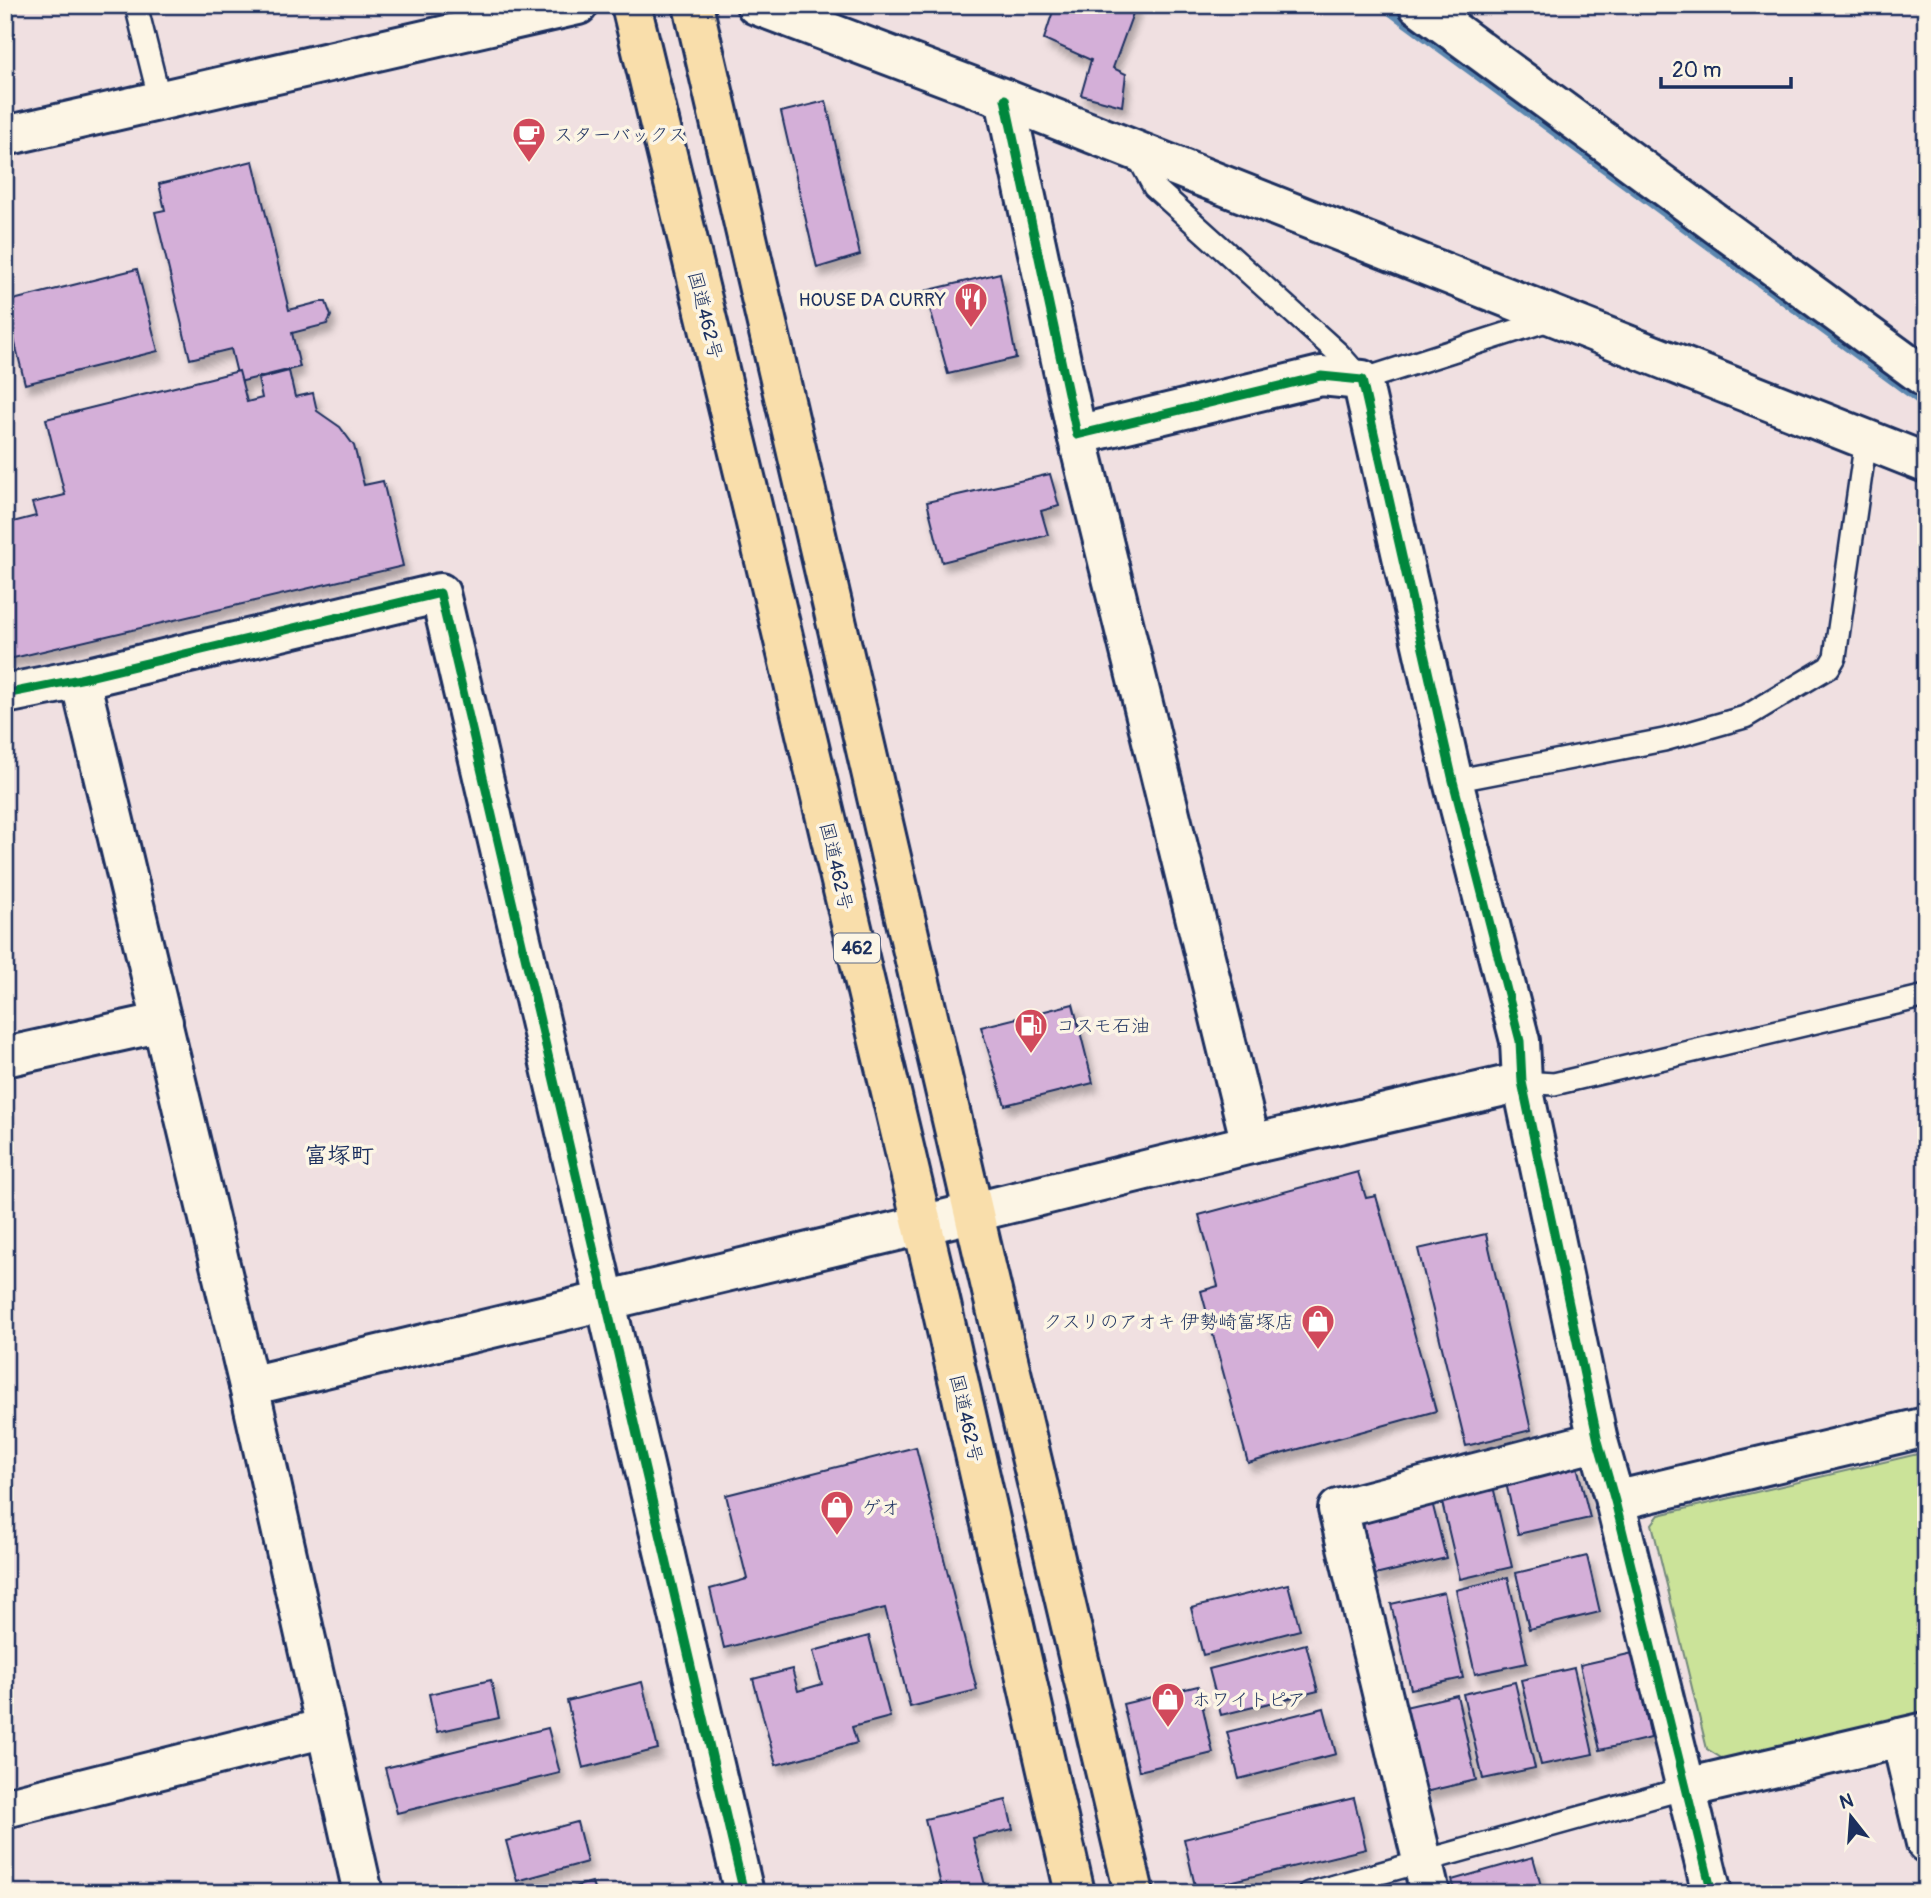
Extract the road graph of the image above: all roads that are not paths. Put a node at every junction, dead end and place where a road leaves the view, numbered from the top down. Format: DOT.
graph roads {
  1 [pos="136,5"];
  2 [pos="578,5"];
  3 [pos="631,5"];
  4 [pos="693,5"];
  5 [pos="756,5"];
  6 [pos="1418,5"];
  7 [pos="1005,99"];
  8 [pos="160,101"];
  9 [pos="5,136"];
  10 [pos="1134,150"];
  11 [pos="1557,318"];
  12 [pos="1926,378"];
  13 [pos="1362,380"];
  14 [pos="1077,435"];
  15 [pos="1866,439"];
  16 [pos="1926,463"];
  17 [pos="80,679"];
  18 [pos="5,694"];
  19 [pos="1453,781"];
  20 [pos="1926,996"];
  21 [pos="163,1023"];
  22 [pos="5,1057"];
  23 [pos="1522,1082"];
  24 [pos="1251,1144"];
  25 [pos="974,1213"];
  26 [pos="922,1225"];
  27 [pos="604,1300"];
  28 [pos="248,1386"];
  29 [pos="1926,1427"];
  30 [pos="1598,1441"];
  31 [pos="1615,1501"];
  32 [pos="326,1728"];
  33 [pos="1913,1735"];
  34 [pos="1686,1788"];
  35 [pos="5,1808"];
  36 [pos="1926,1843"];
  37 [pos="1427,1877"];
  38 [pos="363,1893"];
  39 [pos="744,1893"];
  40 [pos="1075,1893"];
  41 [pos="1134,1893"];
  42 [pos="1309,1893"];
  43 [pos="1712,1893"];
  1 -- 8 [label="lane"];
  2 -- 8 [label="street"];
  3 -- 26 [label="highway, 国道462号 / 462"];
  4 -- 25 [label="highway, 462"];
  5 -- 7 [label="street"];
  6 -- 12 [label="street"];
  7 -- 10 [label="street"];
  7 -- 14 [label="street"];
  8 -- 9 [label="street"];
  10 -- 11 [label="street"];
  10 -- 13 [label="lane"];
  11 -- 13 [label="lane"];
  11 -- 15 [label="street"];
  13 -- 14 [label="street"];
  13 -- 19 [label="street"];
  14 -- 24 [label="street"];
  15 -- 16 [label="street"];
  15 -- 19 [label="lane"];
  17 -- 18 [label="street"];
  17 -- 21 [label="street"];
  17 -- 27 [label="street"];
  19 -- 23 [label="street"];
  20 -- 23 [label="lane"];
  21 -- 22 [label="street"];
  21 -- 28 [label="street"];
  23 -- 24 [label="street"];
  23 -- 30 [label="street"];
  24 -- 25 [label="street"];
  25 -- 26 [label="street"];
  25 -- 41 [label="highway, 462"];
  26 -- 27 [label="street"];
  26 -- 40 [label="highway, 国道462号 / 462"];
  27 -- 28 [label="street"];
  27 -- 39 [label="street"];
  28 -- 32 [label="street"];
  29 -- 31 [label="street"];
  30 -- 31 [label="street"];
  30 -- 37 [label="street"];
  31 -- 34 [label="street"];
  32 -- 35 [label="street"];
  32 -- 38 [label="street"];
  33 -- 34 [label="street"];
  33 -- 36 [label="street"];
  34 -- 37 [label="lane"];
  34 -- 43 [label="street"];
  37 -- 42 [label="lane"];
}
